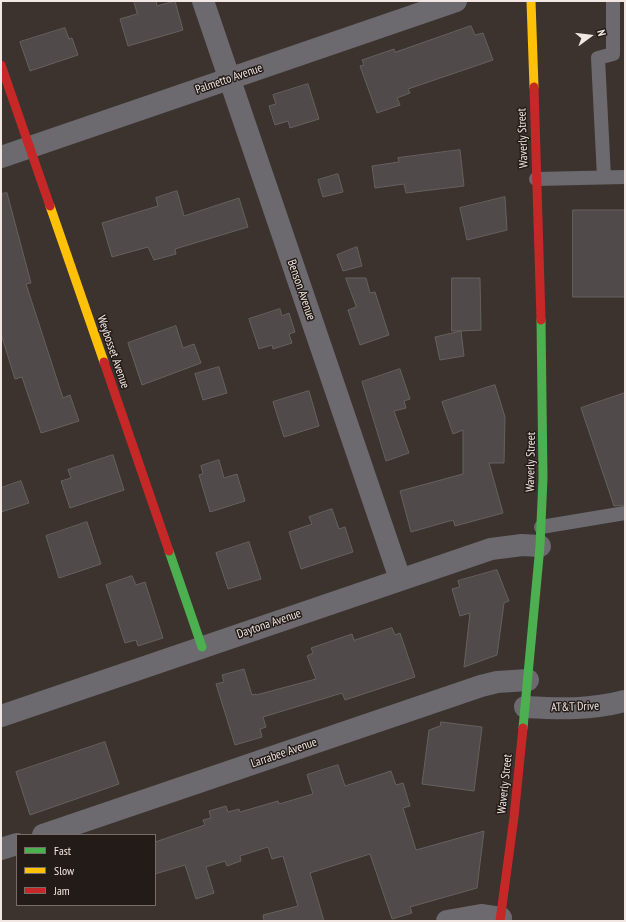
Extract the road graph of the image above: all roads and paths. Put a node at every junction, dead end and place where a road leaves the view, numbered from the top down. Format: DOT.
graph roads {
  1 [pos="203,1"];
  2 [pos="456,1"];
  3 [pos="531,1"];
  4 [pos="613,1"];
  5 [pos="1,65"];
  6 [pos="229,79"];
  7 [pos="30,147"];
  8 [pos="1,157"];
  9 [pos="604,177"];
  10 [pos="625,177"];
  11 [pos="536,178"];
  12 [pos="625,513"];
  13 [pos="540,536"];
  14 [pos="400,579"];
  15 [pos="202,647"];
  16 [pos="528,680"];
  17 [pos="625,701"];
  18 [pos="525,707"];
  19 [pos="1,716"];
  20 [pos="46,834"];
  21 [pos="16,844"];
  22 [pos="1,849"];
  23 [pos="500,919"];
  24 [pos="447,921"];
  1 -- 6 [label="street, Benson Avenue"];
  2 -- 6 [label="street, Palmetto Avenue"];
  3 -- 11 [label="main road, Waverly Street"];
  4 -- 9 [label="lane"];
  5 -- 7 [label="main road, Weybosset Avenue"];
  6 -- 7 [label="street, Palmetto Avenue"];
  6 -- 14 [label="street, Benson Avenue"];
  7 -- 8 [label="street, Palmetto Avenue"];
  7 -- 15 [label="main road, Weybosset Avenue"];
  9 -- 10 [label="lane"];
  9 -- 11 [label="lane"];
  11 -- 13 [label="main road, Waverly Street"];
  12 -- 13 [label="lane"];
  13 -- 14 [label="street, Daytona Avenue"];
  13 -- 16 [label="main road, Waverly Street"];
  14 -- 15 [label="street, Daytona Avenue"];
  15 -- 19 [label="street, Daytona Avenue"];
  16 -- 18 [label="main road, Waverly Street"];
  16 -- 20 [label="street, Larrabee Avenue"];
  17 -- 18 [label="street, AT&T Drive"];
  18 -- 23 [label="main road, Waverly Street"];
  21 -- 22 [label="street"];
  23 -- 24 [label="street"];
}
